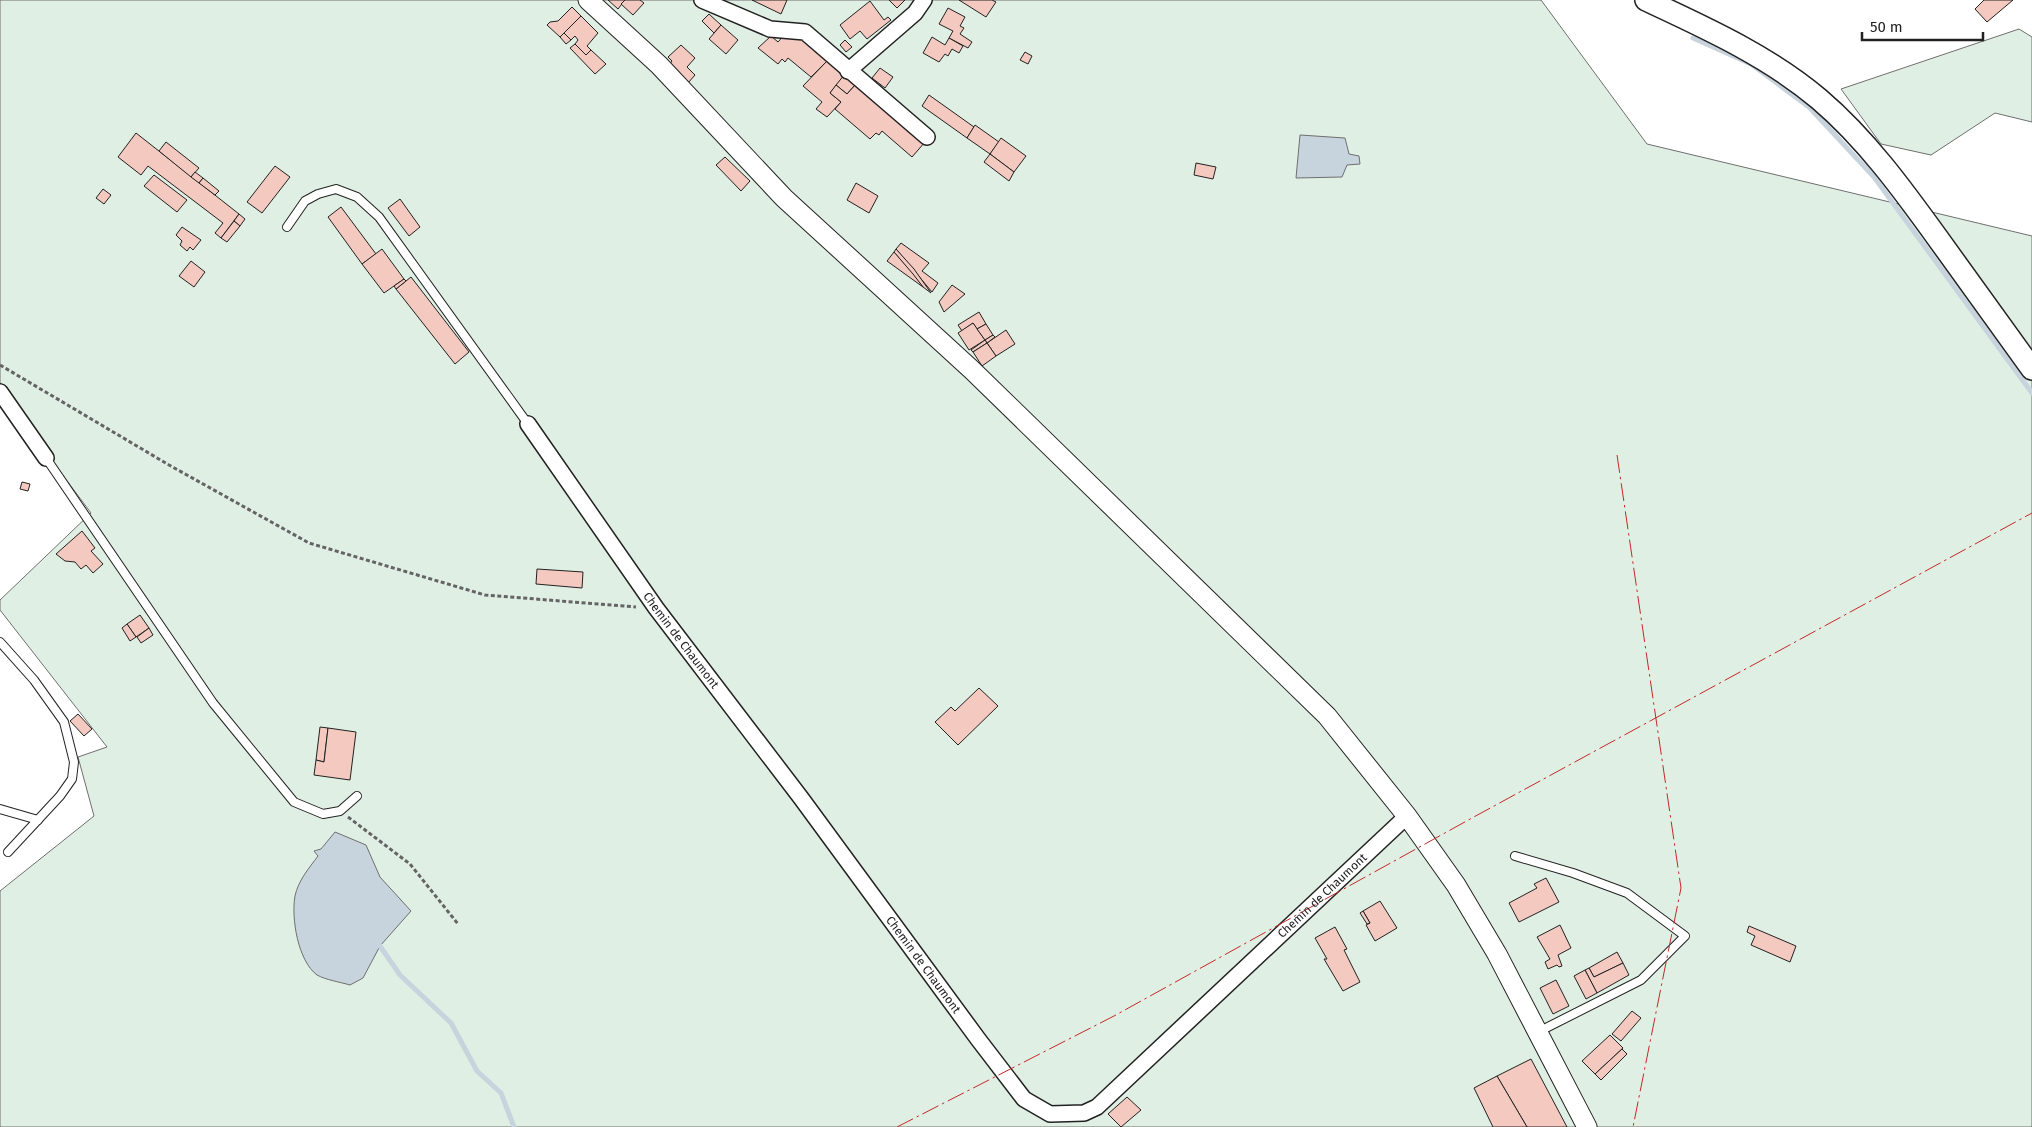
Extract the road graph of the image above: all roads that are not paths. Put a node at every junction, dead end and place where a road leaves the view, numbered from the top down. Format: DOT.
graph roads {
  1 [pos="588,0"];
  2 [pos="702,0"];
  3 [pos="924,0"];
  4 [pos="1646,0"];
  5 [pos="848,70"];
  6 [pos="927,136"];
  7 [pos="288,226"];
  8 [pos="2032,369"];
  9 [pos="0,392"];
  10 [pos="528,424"];
  11 [pos="46,458"];
  12 [pos="0,642"];
  13 [pos="358,796"];
  14 [pos="0,809"];
  15 [pos="1406,816"];
  16 [pos="38,820"];
  17 [pos="8,852"];
  18 [pos="1515,856"];
  19 [pos="1538,1032"];
  20 [pos="1587,1127"];
  1 -- 15 [label="street"];
  2 -- 5 [label="street"];
  3 -- 5 [label="street"];
  4 -- 8 [label="main road"];
  5 -- 6 [label="street"];
  7 -- 10 [label="lane"];
  9 -- 11 [label="street"];
  10 -- 15 [label="street, Chemin de Chaumont"];
  11 -- 13 [label="lane"];
  12 -- 16 [label="lane"];
  14 -- 16 [label="lane"];
  15 -- 19 [label="street"];
  16 -- 17 [label="lane"];
  18 -- 19 [label="lane"];
  19 -- 20 [label="street"];
}
